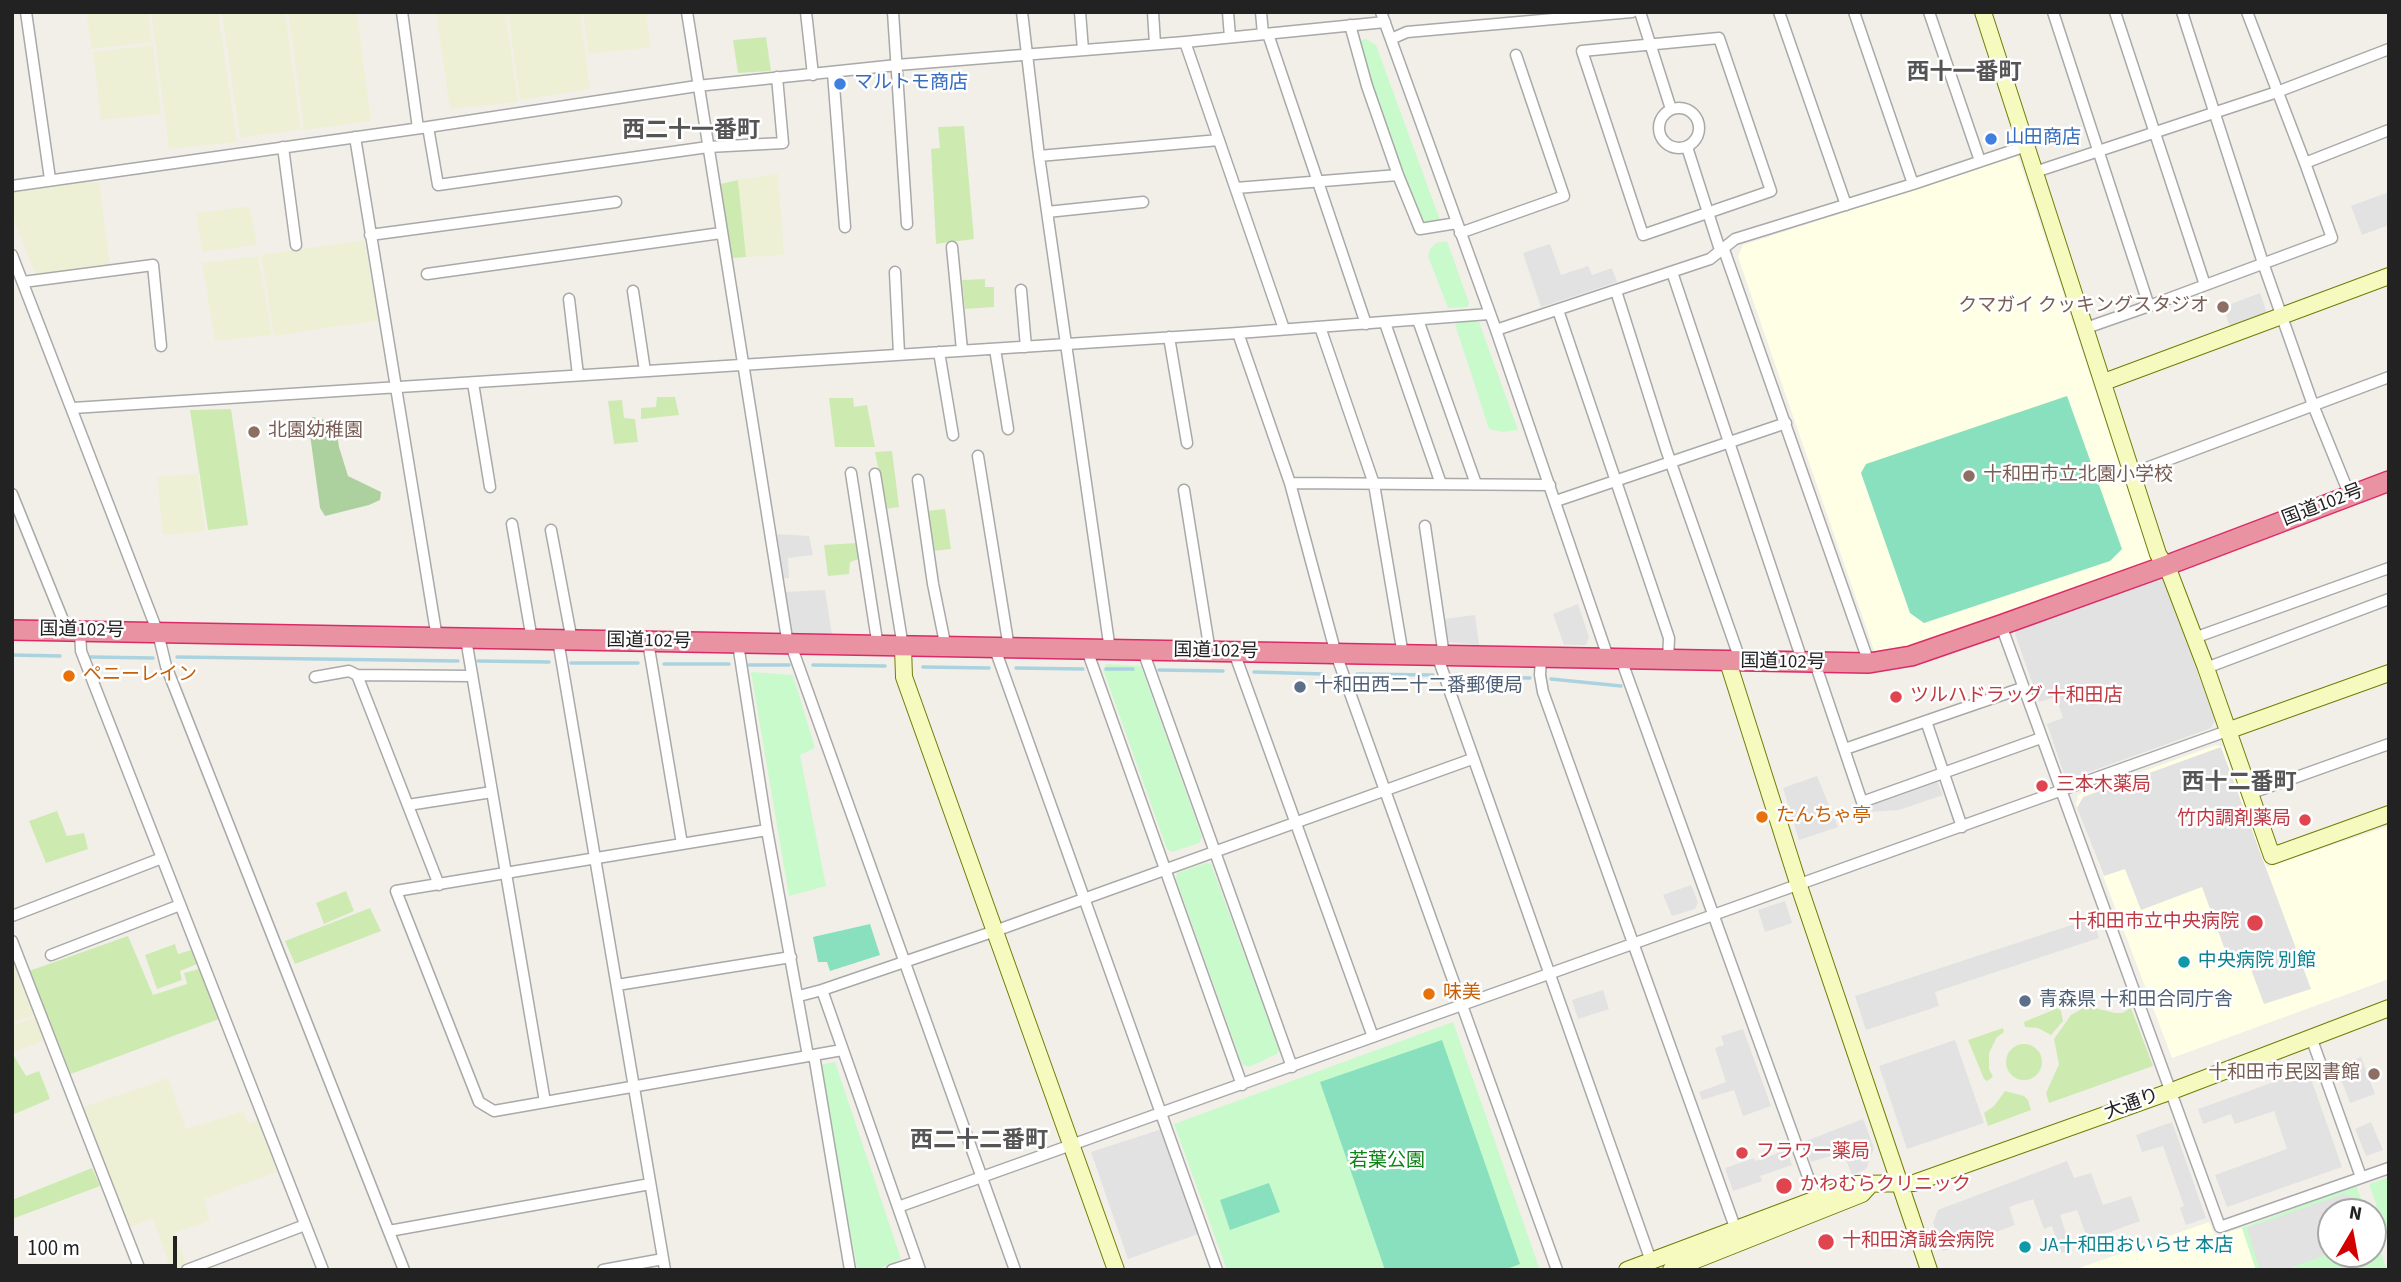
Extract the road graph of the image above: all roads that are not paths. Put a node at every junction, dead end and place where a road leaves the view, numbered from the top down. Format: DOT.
graph roads {
  1 [pos="26,12"];
  2 [pos="402,12"];
  3 [pos="687,12"];
  4 [pos="806,12"];
  5 [pos="893,12"];
  6 [pos="1023,12"];
  7 [pos="1080,12"];
  8 [pos="1153,12"];
  9 [pos="1228,12"];
  10 [pos="1261,12"];
  11 [pos="1632,12"];
  12 [pos="1640,12"];
  13 [pos="1779,12"];
  14 [pos="1854,12"];
  15 [pos="1929,12"];
  16 [pos="1983,12"];
  17 [pos="2053,12"];
  18 [pos="2115,12"];
  19 [pos="2182,12"];
  20 [pos="2247,12"];
  21 [pos="1385,15"];
  22 [pos="1350,25"];
  23 [pos="1266,34"];
  24 [pos="1230,37"];
  25 [pos="1391,39"];
  26 [pos="1185,42"];
  27 [pos="1155,44"];
  28 [pos="1651,44"];
  29 [pos="2389,49"];
  30 [pos="1083,50"];
  31 [pos="1026,54"];
  32 [pos="1516,55"];
  33 [pos="897,65"];
  34 [pos="833,73"];
  35 [pos="813,75"];
  36 [pos="777,77"];
  37 [pos="697,86"];
  38 [pos="2277,92"];
  39 [pos="1671,109"];
  40 [pos="2215,113"];
  41 [pos="423,128"];
  42 [pos="2389,130"];
  43 [pos="2155,133"];
  44 [pos="355,137"];
  45 [pos="1219,140"];
  46 [pos="2026,146"];
  47 [pos="283,147"];
  48 [pos="708,147"];
  49 [pos="1686,147"];
  50 [pos="2098,152"];
  51 [pos="1039,156"];
  52 [pos="1979,161"];
  53 [pos="2305,163"];
  54 [pos="2035,172"];
  55 [pos="1398,175"];
  56 [pos="50,179"];
  57 [pos="1317,181"];
  58 [pos="1913,184"];
  59 [pos="12,186"];
  60 [pos="1236,188"];
  61 [pos="616,202"];
  62 [pos="1143,202"];
  63 [pos="1846,205"];
  64 [pos="1047,212"];
  65 [pos="1707,213"];
  66 [pos="907,224"];
  67 [pos="845,227"];
  68 [pos="1459,228"];
  69 [pos="721,233"];
  70 [pos="370,235"];
  71 [pos="296,245"];
  72 [pos="952,247"];
  73 [pos="1721,248"];
  74 [pos="12,255"];
  75 [pos="2263,263"];
  76 [pos="895,272"];
  77 [pos="1672,272"];
  78 [pos="428,274"];
  79 [pos="2389,276"];
  80 [pos="23,282"];
  81 [pos="2205,285"];
  82 [pos="1021,290"];
  83 [pos="633,291"];
  84 [pos="1616,291"];
  85 [pos="569,299"];
  86 [pos="2149,306"];
  87 [pos="1558,310"];
  88 [pos="1489,314"];
  89 [pos="2281,316"];
  90 [pos="1419,320"];
  91 [pos="1385,323"];
  92 [pos="1366,324"];
  93 [pos="1320,327"];
  94 [pos="2086,328"];
  95 [pos="1284,329"];
  96 [pos="1496,330"];
  97 [pos="1238,333"];
  98 [pos="1169,337"];
  99 [pos="1066,344"];
  100 [pos="161,346"];
  101 [pos="1026,347"];
  102 [pos="995,349"];
  103 [pos="962,350"];
  104 [pos="939,352"];
  105 [pos="899,354"];
  106 [pos="744,364"];
  107 [pos="645,371"];
  108 [pos="578,375"];
  109 [pos="2389,377"];
  110 [pos="2104,382"];
  111 [pos="473,383"];
  112 [pos="395,388"];
  113 [pos="2313,405"];
  114 [pos="73,408"];
  115 [pos="1786,423"];
  116 [pos="1008,429"];
  117 [pos="953,435"];
  118 [pos="1729,442"];
  119 [pos="1187,443"];
  120 [pos="978,456"];
  121 [pos="1671,462"];
  122 [pos="851,473"];
  123 [pos="2133,473"];
  124 [pos="875,474"];
  125 [pos="918,480"];
  126 [pos="2389,481"];
  127 [pos="1615,482"];
  128 [pos="1290,483"];
  129 [pos="1374,484"];
  130 [pos="1441,484"];
  131 [pos="1476,484"];
  132 [pos="1550,485"];
  133 [pos="490,487"];
  134 [pos="1184,490"];
  135 [pos="12,494"];
  136 [pos="2350,496"];
  137 [pos="1556,501"];
  138 [pos="512,524"];
  139 [pos="1425,526"];
  140 [pos="551,530"];
  141 [pos="2165,566"];
  142 [pos="2389,568"];
  143 [pos="2389,599"];
  144 [pos="2001,625"];
  145 [pos="12,630"];
  146 [pos="73,630"];
  147 [pos="158,633"];
  148 [pos="437,638"];
  149 [pos="2194,638"];
  150 [pos="466,639"];
  151 [pos="533,640"];
  152 [pos="565,640"];
  153 [pos="648,642"];
  154 [pos="738,644"];
  155 [pos="790,645"];
  156 [pos="878,647"];
  157 [pos="903,647"];
  158 [pos="946,648"];
  159 [pos="1002,649"];
  160 [pos="1087,650"];
  161 [pos="1110,650"];
  162 [pos="1143,650"];
  163 [pos="1210,652"];
  164 [pos="1234,652"];
  165 [pos="1336,654"];
  166 [pos="1404,655"];
  167 [pos="1440,656"];
  168 [pos="1541,658"];
  169 [pos="1615,659"];
  170 [pos="1668,660"];
  171 [pos="1734,662"];
  172 [pos="1809,663"];
  173 [pos="1870,663"];
  174 [pos="2206,668"];
  175 [pos="2389,673"];
  176 [pos="357,675"];
  177 [pos="472,676"];
  178 [pos="315,677"];
  179 [pos="2022,688"];
  180 [pos="1926,721"];
  181 [pos="2227,731"];
  182 [pos="2041,738"];
  183 [pos="2389,744"];
  184 [pos="1845,749"];
  185 [pos="1472,759"];
  186 [pos="1944,773"];
  187 [pos="1384,790"];
  188 [pos="492,792"];
  189 [pos="2060,792"];
  190 [pos="2249,794"];
  191 [pos="408,804"];
  192 [pos="2389,814"];
  193 [pos="1296,822"];
  194 [pos="1962,827"];
  195 [pos="767,830"];
  196 [pos="682,844"];
  197 [pos="1213,852"];
  198 [pos="162,859"];
  199 [pos="595,859"];
  200 [pos="1166,869"];
  201 [pos="507,873"];
  202 [pos="439,885"];
  203 [pos="1799,886"];
  204 [pos="1084,897"];
  205 [pos="180,905"];
  206 [pos="1714,915"];
  207 [pos="12,916"];
  208 [pos="995,931"];
  209 [pos="12,940"];
  210 [pos="1633,945"];
  211 [pos="51,955"];
  212 [pos="791,957"];
  213 [pos="904,962"];
  214 [pos="1550,974"];
  215 [pos="617,985"];
  216 [pos="822,990"];
  217 [pos="799,996"];
  218 [pos="1462,1006"];
  219 [pos="2389,1008"];
  220 [pos="1373,1037"];
  221 [pos="2311,1037"];
  222 [pos="842,1050"];
  223 [pos="811,1055"];
  224 [pos="1292,1068"];
  225 [pos="1242,1085"];
  226 [pos="633,1087"];
  227 [pos="2172,1091"];
  228 [pos="545,1102"];
  229 [pos="1162,1114"];
  230 [pos="1071,1146"];
  231 [pos="2389,1168"];
  232 [pos="983,1177"];
  233 [pos="2361,1177"];
  234 [pos="1898,1183"];
  235 [pos="650,1184"];
  236 [pos="1871,1184"];
  237 [pos="1816,1199"];
  238 [pos="898,1206"];
  239 [pos="305,1225"];
  240 [pos="1736,1230"];
  241 [pos="388,1231"];
  242 [pos="1651,1261"];
  243 [pos="664,1264"];
  244 [pos="918,1266"];
  245 [pos="140,1270"];
  246 [pos="187,1270"];
  247 [pos="323,1270"];
  248 [pos="404,1270"];
  249 [pos="603,1270"];
  250 [pos="850,1270"];
  251 [pos="892,1270"];
  252 [pos="1015,1270"];
  253 [pos="1116,1270"];
  254 [pos="1217,1270"];
  255 [pos="1557,1270"];
  256 [pos="1627,1270"];
  257 [pos="1671,1270"];
  258 [pos="1929,1270"];
  1 -- 56 [label="street"];
  2 -- 41 [label="street"];
  3 -- 37 [label="street"];
  4 -- 35 [label="street"];
  5 -- 33 [label="street"];
  6 -- 31 [label="street"];
  7 -- 30 [label="street"];
  8 -- 27 [label="street"];
  9 -- 24 [label="street"];
  10 -- 23 [label="street"];
  11 -- 25 [label="street"];
  12 -- 28 [label="street"];
  13 -- 63 [label="street"];
  14 -- 58 [label="street"];
  15 -- 52 [label="street"];
  16 -- 46 [label="street"];
  17 -- 50 [label="street"];
  18 -- 43 [label="street"];
  19 -- 40 [label="street"];
  20 -- 38 [label="street"];
  21 -- 22 [label="street"];
  21 -- 25 [label="street"];
  22 -- 23 [label="street"];
  22 -- 55 [label="street"];
  23 -- 24 [label="street"];
  23 -- 57 [label="street"];
  24 -- 26 [label="street"];
  25 -- 68 [label="street"];
  26 -- 27 [label="street"];
  26 -- 45 [label="street"];
  27 -- 30 [label="street"];
  28 -- 39 [label="street"];
  28 -- 65 [label="street"];
  28 -- 65 [label="street"];
  29 -- 38 [label="street"];
  30 -- 31 [label="street"];
  31 -- 33 [label="street"];
  31 -- 51 [label="street"];
  32 -- 68 [label="street"];
  33 -- 34 [label="street"];
  33 -- 66 [label="street"];
  34 -- 35 [label="street"];
  34 -- 67 [label="street"];
  35 -- 36 [label="street"];
  36 -- 37 [label="street"];
  36 -- 48 [label="street"];
  37 -- 41 [label="street"];
  37 -- 48 [label="street"];
  38 -- 40 [label="street"];
  38 -- 53 [label="street"];
  39 -- 49 [label="street"];
  39 -- 49 [label="street"];
  40 -- 43 [label="street"];
  40 -- 75 [label="street"];
  41 -- 44 [label="street"];
  41 -- 48 [label="street"];
  42 -- 53 [label="street"];
  43 -- 50 [label="street"];
  43 -- 81 [label="street"];
  44 -- 47 [label="street"];
  44 -- 70 [label="street"];
  45 -- 51 [label="street"];
  45 -- 60 [label="street"];
  46 -- 52 [label="street"];
  46 -- 54 [label="street"];
  47 -- 56 [label="street"];
  47 -- 71 [label="street"];
  48 -- 69 [label="street"];
  49 -- 65 [label="street"];
  50 -- 54 [label="street"];
  50 -- 86 [label="street"];
  51 -- 64 [label="street"];
  52 -- 58 [label="street"];
  53 -- 75 [label="street"];
  54 -- 94 [label="street"];
  55 -- 57 [label="street"];
  55 -- 68 [label="street"];
  56 -- 59 [label="street"];
  57 -- 60 [label="street"];
  57 -- 92 [label="street"];
  58 -- 63 [label="street"];
  60 -- 95 [label="street"];
  61 -- 70 [label="street"];
  62 -- 64 [label="street"];
  63 -- 73 [label="street"];
  64 -- 99 [label="street"];
  65 -- 73 [label="street"];
  68 -- 88 [label="street"];
  69 -- 78 [label="street"];
  69 -- 106 [label="street"];
  70 -- 112 [label="street"];
  72 -- 103 [label="street"];
  73 -- 77 [label="street"];
  73 -- 115 [label="street"];
  74 -- 80 [label="street"];
  75 -- 81 [label="street"];
  75 -- 89 [label="street"];
  76 -- 105 [label="street"];
  77 -- 84 [label="street"];
  77 -- 118 [label="street"];
  79 -- 89 [label="street"];
  80 -- 100 [label="street"];
  80 -- 114 [label="street"];
  81 -- 86 [label="street"];
  82 -- 101 [label="street"];
  83 -- 107 [label="street"];
  84 -- 87 [label="street"];
  84 -- 121 [label="street"];
  85 -- 108 [label="street"];
  86 -- 94 [label="street"];
  87 -- 96 [label="street"];
  87 -- 127 [label="street"];
  88 -- 90 [label="street"];
  88 -- 96 [label="street"];
  89 -- 110 [label="street"];
  89 -- 113 [label="street"];
  90 -- 91 [label="street"];
  90 -- 131 [label="street"];
  91 -- 92 [label="street"];
  91 -- 130 [label="street"];
  92 -- 93 [label="street"];
  93 -- 95 [label="street"];
  93 -- 129 [label="street"];
  94 -- 110 [label="street"];
  95 -- 97 [label="street"];
  96 -- 132 [label="street"];
  97 -- 98 [label="street"];
  97 -- 128 [label="street"];
  98 -- 99 [label="street"];
  98 -- 119 [label="street"];
  99 -- 101 [label="street"];
  99 -- 161 [label="street"];
  101 -- 102 [label="street"];
  102 -- 103 [label="street"];
  102 -- 116 [label="street"];
  103 -- 104 [label="street"];
  104 -- 105 [label="street"];
  104 -- 117 [label="street"];
  105 -- 106 [label="street"];
  106 -- 107 [label="street"];
  106 -- 155 [label="street"];
  107 -- 108 [label="street"];
  108 -- 111 [label="street"];
  109 -- 113 [label="street"];
  110 -- 123 [label="street"];
  111 -- 112 [label="street"];
  111 -- 133 [label="street"];
  112 -- 114 [label="street"];
  112 -- 148 [label="street"];
  113 -- 123 [label="street"];
  113 -- 136 [label="street"];
  114 -- 147 [label="street"];
  115 -- 118 [label="street"];
  115 -- 173 [label="street"];
  118 -- 121 [label="street"];
  118 -- 172 [label="street"];
  120 -- 159 [label="street"];
  121 -- 127 [label="street"];
  121 -- 171 [label="street"];
  122 -- 156 [label="street"];
  123 -- 141 [label="street"];
  124 -- 157 [label="street"];
  125 -- 158 [label="street"];
  126 -- 136 [label="highway, 国道102号"];
  127 -- 137 [label="street"];
  127 -- 170 [label="street"];
  128 -- 129 [label="street"];
  128 -- 165 [label="street"];
  129 -- 130 [label="street"];
  129 -- 166 [label="street"];
  130 -- 131 [label="street"];
  131 -- 132 [label="street"];
  132 -- 137 [label="street"];
  134 -- 163 [label="street"];
  135 -- 146 [label="street"];
  136 -- 141 [label="highway, 国道102号"];
  137 -- 169 [label="street"];
  138 -- 151 [label="street"];
  139 -- 167 [label="street"];
  140 -- 152 [label="street"];
  141 -- 144 [label="highway, 国道102号"];
  141 -- 149 [label="street"];
  142 -- 149 [label="street"];
  143 -- 174 [label="street"];
  144 -- 173 [label="highway, 国道102号"];
  144 -- 179 [label="street"];
  145 -- 146 [label="highway, 国道102号"];
  146 -- 147 [label="highway, 国道102号"];
  146 -- 198 [label="street"];
  147 -- 148 [label="highway, 国道102号"];
  147 -- 241 [label="street"];
  148 -- 150 [label="highway, 国道102号"];
  149 -- 174 [label="street"];
  150 -- 151 [label="highway, 国道102号"];
  150 -- 177 [label="street"];
  151 -- 152 [label="highway, 国道102号"];
  152 -- 153 [label="highway, 国道102号"];
  152 -- 199 [label="street"];
  153 -- 154 [label="highway, 国道102号"];
  153 -- 196 [label="street"];
  154 -- 155 [label="highway, 国道102号"];
  154 -- 195 [label="street"];
  155 -- 156 [label="highway, 国道102号"];
  155 -- 213 [label="street"];
  156 -- 157 [label="highway, 国道102号"];
  157 -- 158 [label="highway, 国道102号"];
  157 -- 208 [label="street"];
  158 -- 159 [label="highway, 国道102号"];
  159 -- 160 [label="highway, 国道102号"];
  159 -- 204 [label="street"];
  160 -- 161 [label="highway, 国道102号"];
  160 -- 200 [label="street"];
  161 -- 162 [label="highway, 国道102号"];
  162 -- 163 [label="highway, 国道102号"];
  162 -- 197 [label="street"];
  163 -- 164 [label="highway, 国道102号"];
  164 -- 165 [label="highway, 国道102号"];
  164 -- 193 [label="street"];
  165 -- 166 [label="highway, 国道102号"];
  165 -- 187 [label="street"];
  166 -- 167 [label="highway, 国道102号"];
  167 -- 168 [label="highway, 国道102号"];
  167 -- 185 [label="street"];
  168 -- 169 [label="highway, 国道102号"];
  168 -- 210 [label="street"];
  169 -- 170 [label="highway, 国道102号"];
  169 -- 206 [label="street"];
  170 -- 171 [label="highway, 国道102号"];
  171 -- 172 [label="highway, 国道102号"];
  171 -- 203 [label="street"];
  172 -- 173 [label="highway, 国道102号"];
  172 -- 184 [label="street"];
  174 -- 181 [label="street"];
  175 -- 181 [label="street"];
  176 -- 177 [label="street"];
  176 -- 178 [label="street"];
  176 -- 191 [label="street"];
  177 -- 188 [label="street"];
  179 -- 180 [label="street"];
  179 -- 182 [label="street"];
  180 -- 184 [label="street"];
  180 -- 186 [label="street"];
  181 -- 189 [label="street"];
  181 -- 190 [label="street"];
  182 -- 186 [label="street"];
  182 -- 189 [label="street"];
  183 -- 190 [label="street"];
  184 -- 186 [label="street"];
  185 -- 187 [label="street"];
  185 -- 214 [label="street"];
  186 -- 194 [label="street"];
  187 -- 193 [label="street"];
  187 -- 218 [label="street"];
  188 -- 191 [label="street"];
  188 -- 201 [label="street"];
  189 -- 194 [label="street"];
  189 -- 227 [label="street"];
  190 -- 192 [label="street"];
  191 -- 202 [label="street"];
  193 -- 197 [label="street"];
  193 -- 220 [label="street"];
  194 -- 203 [label="street"];
  195 -- 196 [label="street"];
  195 -- 212 [label="street"];
  196 -- 199 [label="street"];
  197 -- 200 [label="street"];
  197 -- 224 [label="street"];
  198 -- 205 [label="street"];
  198 -- 207 [label="street"];
  199 -- 201 [label="street"];
  199 -- 215 [label="street"];
  200 -- 204 [label="street"];
  200 -- 225 [label="street"];
  201 -- 202 [label="street"];
  201 -- 228 [label="street"];
  202 -- 228 [label="street"];
  203 -- 206 [label="street"];
  203 -- 234 [label="street"];
  204 -- 208 [label="street"];
  204 -- 229 [label="street"];
  205 -- 211 [label="street"];
  205 -- 239 [label="street"];
  206 -- 210 [label="street"];
  206 -- 237 [label="street"];
  208 -- 213 [label="street"];
  208 -- 230 [label="street"];
  209 -- 245 [label="street"];
  210 -- 214 [label="street"];
  210 -- 240 [label="street"];
  212 -- 215 [label="street"];
  212 -- 217 [label="street"];
  213 -- 216 [label="street"];
  213 -- 232 [label="street"];
  214 -- 218 [label="street"];
  214 -- 242 [label="street"];
  215 -- 226 [label="street"];
  216 -- 217 [label="street"];
  216 -- 222 [label="street"];
  217 -- 223 [label="street"];
  218 -- 220 [label="street"];
  218 -- 255 [label="street"];
  219 -- 221 [label="street, 大通り"];
  220 -- 224 [label="street"];
  221 -- 227 [label="street, 大通り"];
  221 -- 233 [label="street"];
  222 -- 223 [label="street"];
  222 -- 238 [label="street"];
  223 -- 226 [label="street"];
  223 -- 250 [label="street"];
  224 -- 225 [label="street"];
  225 -- 229 [label="street"];
  226 -- 228 [label="street"];
  226 -- 235 [label="street"];
  227 -- 233 [label="street"];
  227 -- 234 [label="street, 大通り"];
  229 -- 230 [label="street"];
  229 -- 254 [label="street"];
  230 -- 232 [label="street"];
  230 -- 253 [label="street"];
  231 -- 233 [label="street"];
  232 -- 238 [label="street"];
  232 -- 252 [label="street"];
  234 -- 236 [label="street, 大通り"];
  234 -- 258 [label="street"];
  235 -- 241 [label="street"];
  235 -- 243 [label="street"];
  236 -- 237 [label="street, 大通り"];
  236 -- 257 [label="street, 大通り"];
  237 -- 240 [label="street, 大通り"];
  238 -- 244 [label="street"];
  239 -- 246 [label="street"];
  239 -- 247 [label="street"];
  240 -- 242 [label="street, 大通り"];
  241 -- 248 [label="street"];
  242 -- 256 [label="street, 大通り"];
  243 -- 249 [label="street"];
  244 -- 251 [label="street"];
}
